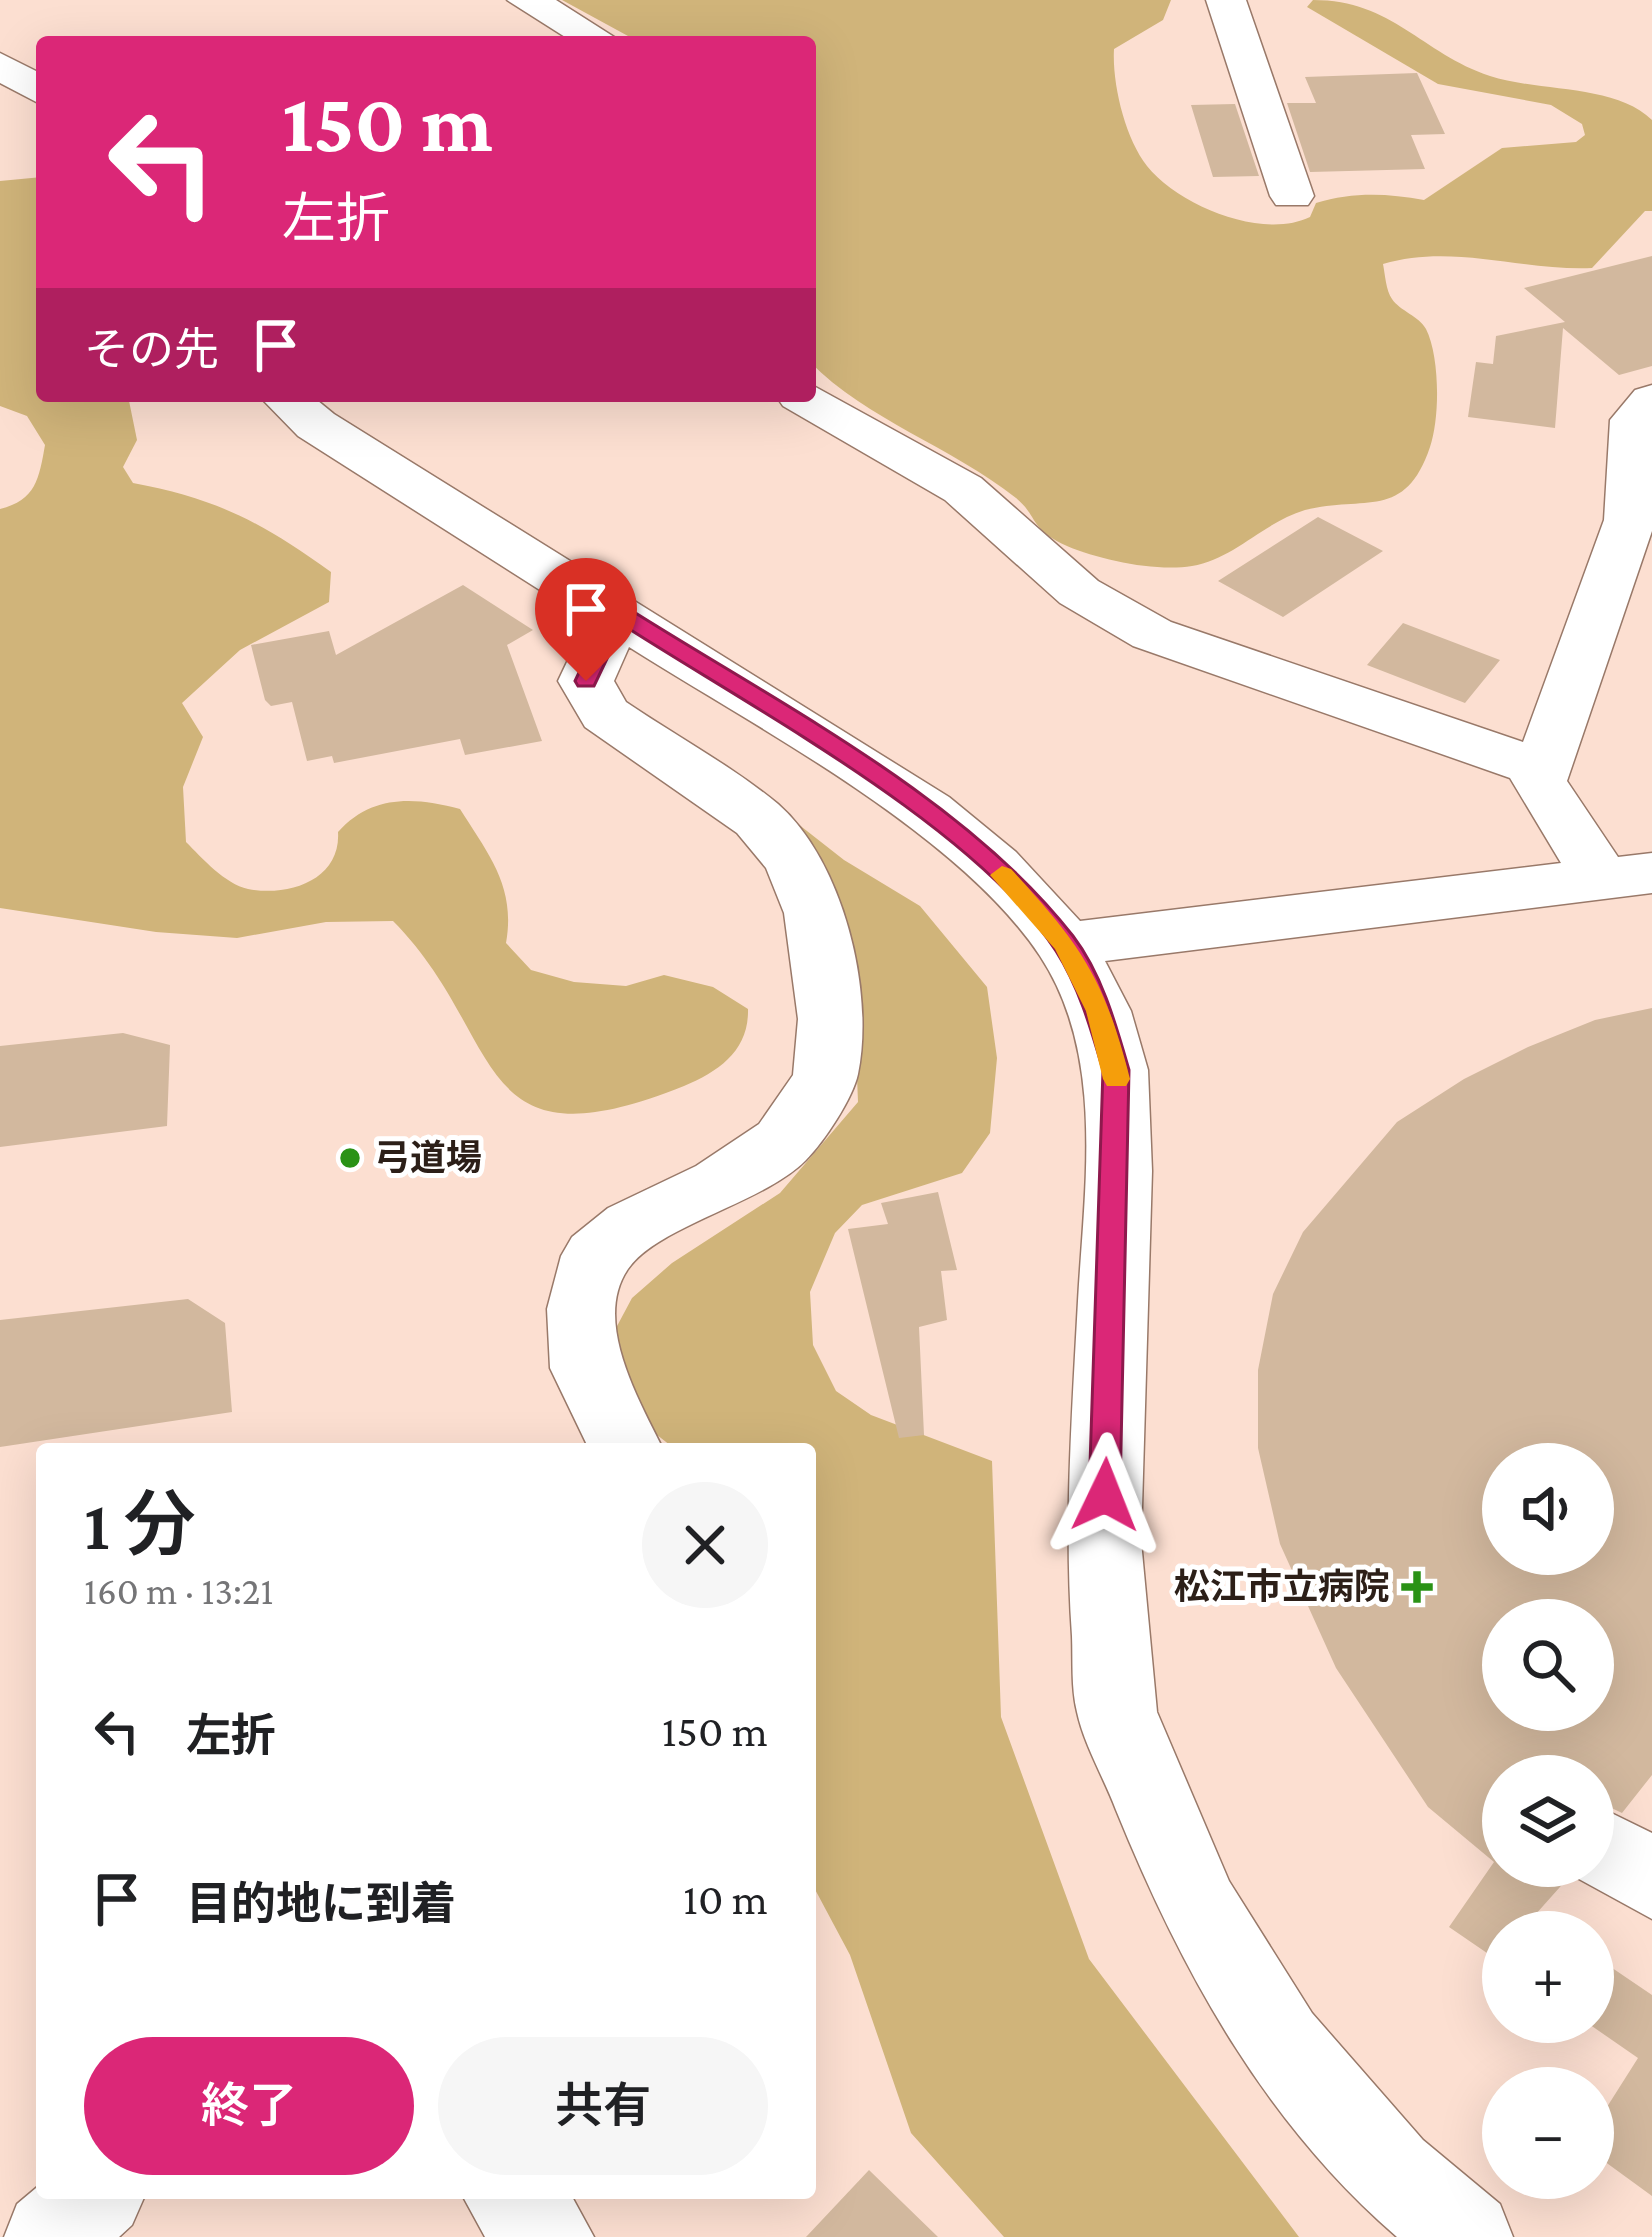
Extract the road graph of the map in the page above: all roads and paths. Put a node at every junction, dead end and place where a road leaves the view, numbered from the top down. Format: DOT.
graph roads {
  1 [pos="527,0"];
  2 [pos="1226,0"];
  3 [pos="591,36"];
  4 [pos="0,65"];
  5 [pos="36,89"];
  6 [pos="1292,196"];
  7 [pos="1652,400"];
  8 [pos="290,402"];
  9 [pos="811,402"];
  10 [pos="618,612"];
  11 [pos="1539,768"];
  12 [pos="1625,874"];
  13 [pos="1065,944"];
  14 [pos="623,1443"];
  15 [pos="93,2199"];
  16 [pos="513,2199"];
  17 [pos="50,2237"];
  18 [pos="548,2237"];
  19 [pos="1467,2237"];
  1 -- 3 [label="street"];
  2 -- 6 [label="street"];
  4 -- 5 [label="street"];
  7 -- 11 [label="street"];
  8 -- 10 [label="street"];
  9 -- 11 [label="street"];
  10 -- 13 [label="street"];
  10 -- 14 [label="street"];
  11 -- 12 [label="street"];
  12 -- 13 [label="street"];
  13 -- 19 [label="street"];
  15 -- 17 [label="street"];
  16 -- 18 [label="street"];
}
